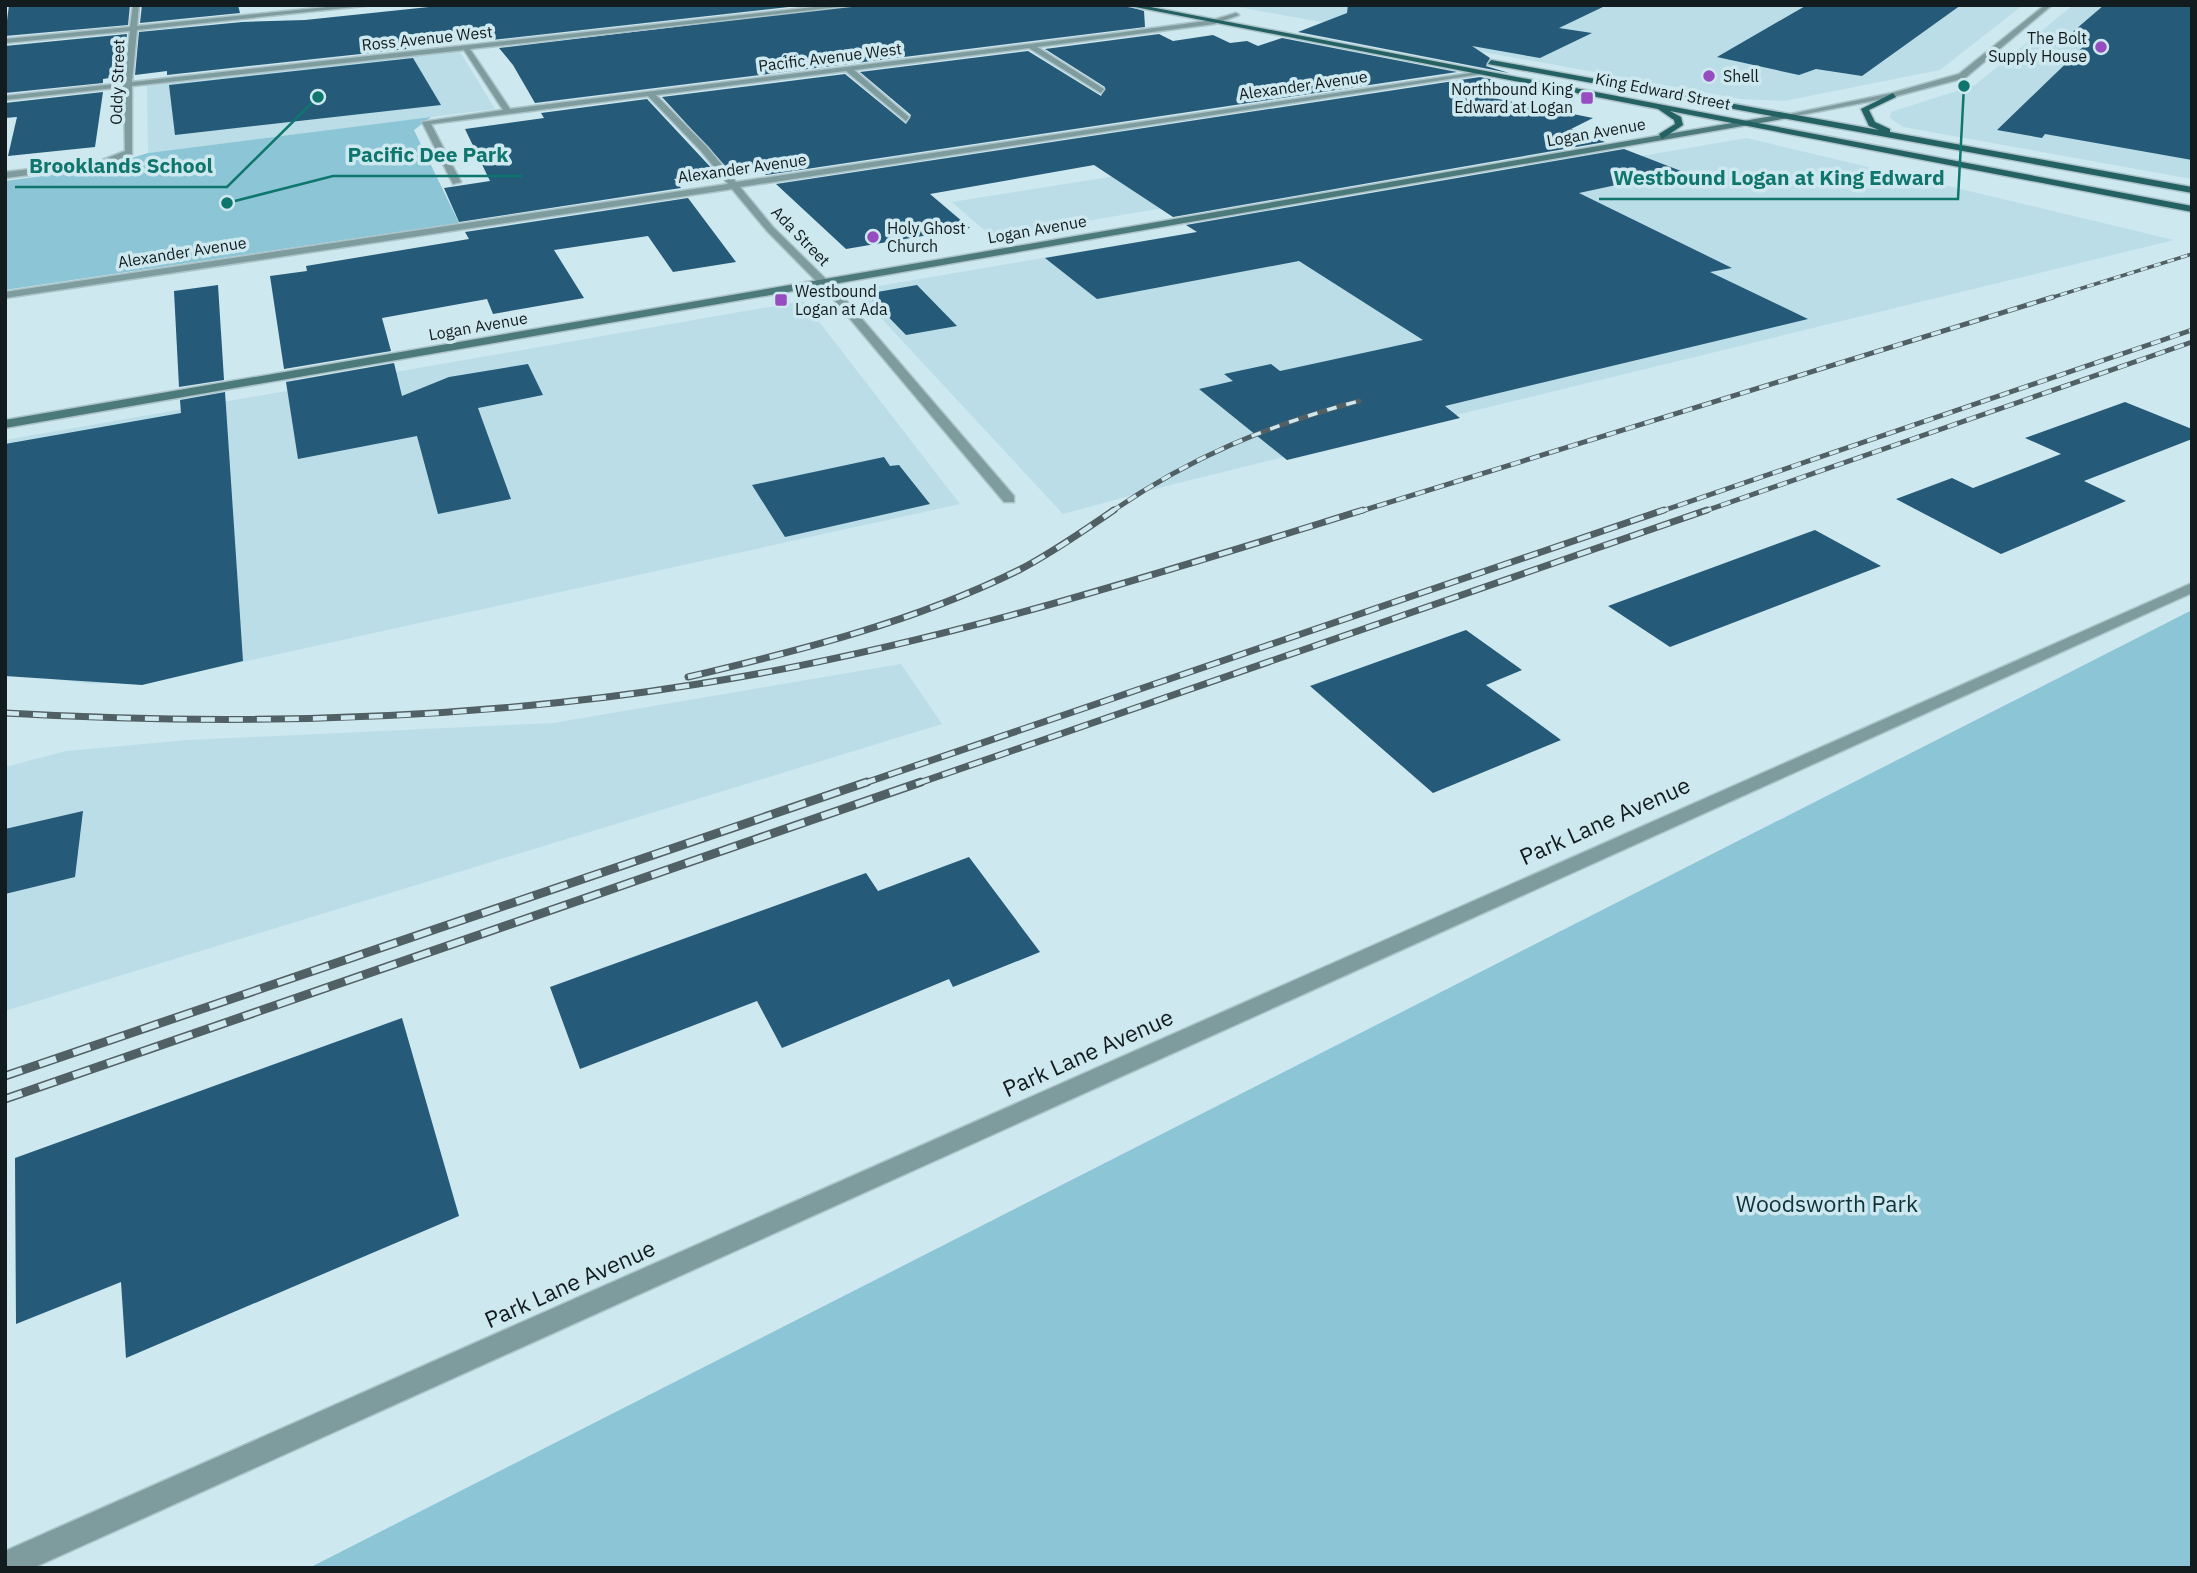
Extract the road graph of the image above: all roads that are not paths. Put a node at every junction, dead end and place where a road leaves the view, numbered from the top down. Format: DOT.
graph roads {
  1 [pos="136,5"];
  2 [pos="370,5"];
  3 [pos="853,5"];
  4 [pos="1128,5"];
  5 [pos="1181,5"];
  6 [pos="2049,5"];
  7 [pos="1236,15"];
  8 [pos="1248,18"];
  9 [pos="1214,22"];
  10 [pos="132,29"];
  11 [pos="5,41"];
  12 [pos="1030,46"];
  13 [pos="466,48"];
  14 [pos="1478,60"];
  15 [pos="848,69"];
  16 [pos="1484,73"];
  17 [pos="128,85"];
  18 [pos="1101,91"];
  19 [pos="649,93"];
  20 [pos="1893,95"];
  21 [pos="5,98"];
  22 [pos="1631,101"];
  23 [pos="508,112"];
  24 [pos="1786,116"];
  25 [pos="906,119"];
  26 [pos="1747,123"];
  27 [pos="1662,136"];
  28 [pos="1910,139"];
  29 [pos="5,175"];
  30 [pos="456,182"];
  31 [pos="733,185"];
  32 [pos="2192,190"];
  33 [pos="2192,209"];
  34 [pos="823,282"];
  35 [pos="5,295"];
  36 [pos="5,424"];
  37 [pos="1009,499"];
  38 [pos="2192,587"];
  39 [pos="5,1566"];
  1 -- 10 [label="street, Oddy Street"];
  2 -- 10 [label="street"];
  3 -- 13 [label="street, Ross Avenue West"];
  4 -- 9 [label="main road, King Edward Street"];
  5 -- 7 [label="main road"];
  6 -- 20 [label="street, Logan Avenue"];
  7 -- 8 [label="main road"];
  7 -- 9 [label="street, Pacific Avenue West"];
  9 -- 12 [label="street, Pacific Avenue West"];
  9 -- 16 [label="main road, King Edward Street"];
  10 -- 11 [label="street"];
  10 -- 17 [label="street, Oddy Street"];
  12 -- 15 [label="street, Pacific Avenue West"];
  12 -- 18 [label="street"];
  13 -- 17 [label="street, Ross Avenue West"];
  13 -- 23 [label="street"];
  14 -- 24 [label="main road, King Edward Street"];
  15 -- 19 [label="street, Pacific Avenue West"];
  15 -- 25 [label="street"];
  16 -- 22 [label="main road, King Edward Street"];
  16 -- 31 [label="street, Alexander Avenue"];
  17 -- 21 [label="street, Ross Avenue West"];
  17 -- 29 [label="street, Oddy Street"];
  19 -- 23 [label="street, Pacific Avenue West"];
  19 -- 31 [label="street, Ada Street"];
  20 -- 24 [label="street, Logan Avenue"];
  20 -- 28 [label="main road"];
  22 -- 26 [label="main road, King Edward Street"];
  22 -- 27 [label="main road"];
  23 -- 30 [label="street, Pacific Avenue West"];
  24 -- 26 [label="main road, Logan Avenue"];
  24 -- 28 [label="main road, King Edward Street"];
  26 -- 27 [label="main road, Logan Avenue"];
  26 -- 33 [label="main road, King Edward Street"];
  27 -- 34 [label="main road, Logan Avenue"];
  28 -- 32 [label="main road, King Edward Street"];
  31 -- 34 [label="street, Ada Street"];
  31 -- 35 [label="street, Alexander Avenue"];
  34 -- 36 [label="main road, Logan Avenue"];
  34 -- 37 [label="street, Ada Street"];
  38 -- 39 [label="street, Park Lane Avenue"];
}
